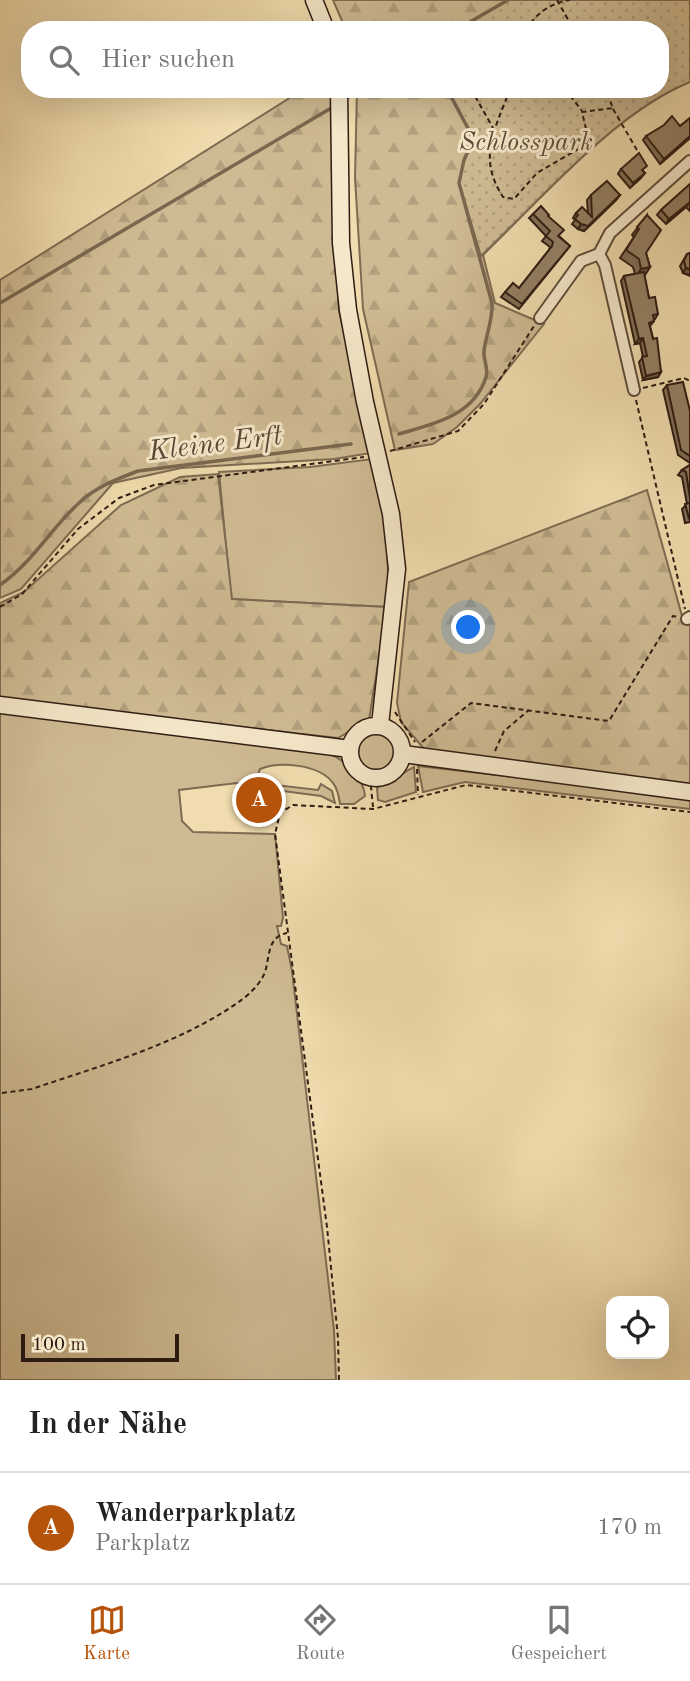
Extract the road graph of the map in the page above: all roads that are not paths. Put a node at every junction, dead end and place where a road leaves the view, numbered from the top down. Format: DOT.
graph roads {
  1 [pos="314,0"];
  2 [pos="322,21"];
  3 [pos="339,98"];
  4 [pos="690,161"];
  5 [pos="599,254"];
  6 [pos="540,318"];
  7 [pos="634,390"];
  8 [pos="0,705"];
  9 [pos="380,725"];
  10 [pos="350,749"];
  11 [pos="412,752"];
  12 [pos="690,792"];
  1 -- 2 [label="main road"];
  3 -- 9 [label="main road"];
  4 -- 5 [label="street"];
  5 -- 6 [label="street"];
  5 -- 7 [label="street"];
  8 -- 10 [label="main road"];
  9 -- 10 [label="main road"];
  9 -- 11 [label="main road"];
  10 -- 11 [label="main road"];
  11 -- 12 [label="main road"];
}
